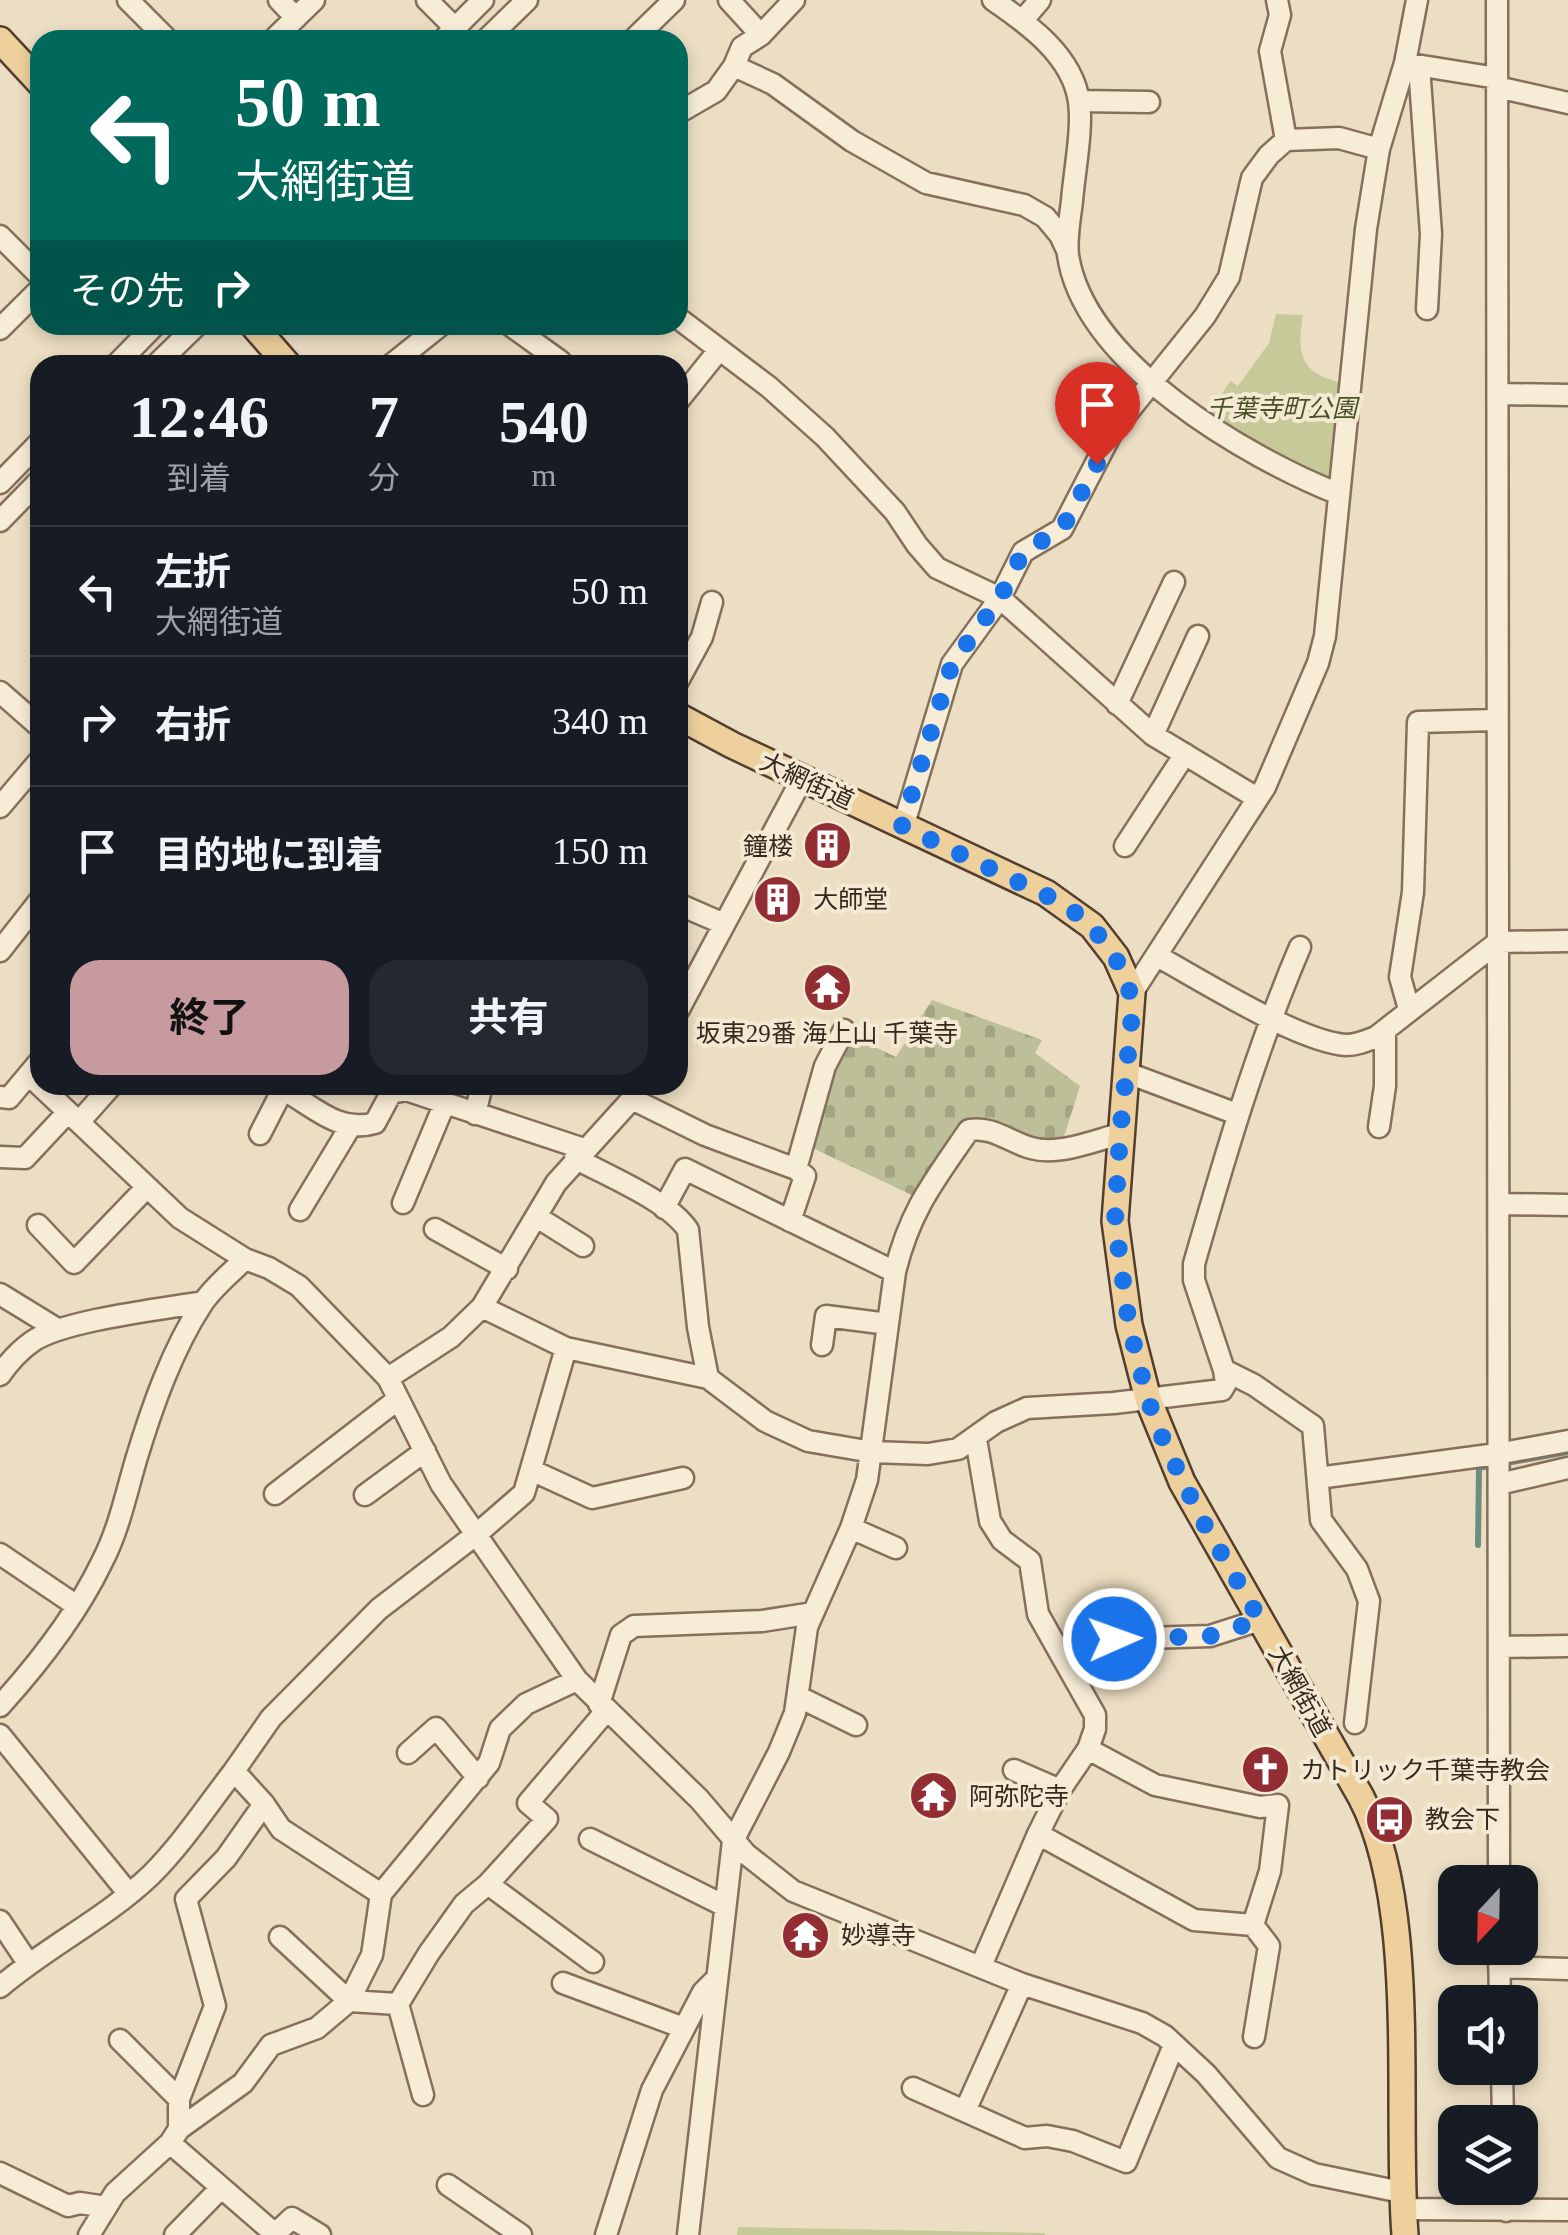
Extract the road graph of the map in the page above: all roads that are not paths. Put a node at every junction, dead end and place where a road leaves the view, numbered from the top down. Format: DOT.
graph roads {
  1 [pos="128,0"];
  2 [pos="279,0"];
  3 [pos="314,0"];
  4 [pos="426,0"];
  5 [pos="483,0"];
  6 [pos="527,0"];
  7 [pos="674,0"];
  8 [pos="729,0"];
  9 [pos="794,0"];
  10 [pos="993,0"];
  11 [pos="1040,0"];
  12 [pos="1277,0"];
  13 [pos="1417,0"];
  14 [pos="1497,0"];
  15 [pos="296,18"];
  16 [pos="1023,20"];
  17 [pos="158,30"];
  18 [pos="283,30"];
  19 [pos="446,30"];
  20 [pos="453,30"];
  21 [pos="496,30"];
  22 [pos="643,30"];
  23 [pos="761,35"];
  24 [pos="0,40"];
  25 [pos="1412,64"];
  26 [pos="734,66"];
  27 [pos="30,72"];
  28 [pos="1497,83"];
  29 [pos="1079,102"];
  30 [pos="1149,102"];
  31 [pos="1568,103"];
  32 [pos="688,107"];
  33 [pos="1286,140"];
  34 [pos="1379,148"];
  35 [pos="0,236"];
  36 [pos="1068,252"];
  37 [pos="30,266"];
  38 [pos="30,298"];
  39 [pos="1427,309"];
  40 [pos="688,326"];
  41 [pos="0,329"];
  42 [pos="145,335"];
  43 [pos="187,335"];
  44 [pos="262,335"];
  45 [pos="428,335"];
  46 [pos="524,335"];
  47 [pos="719,350"];
  48 [pos="126,355"];
  49 [pos="166,355"];
  50 [pos="279,355"];
  51 [pos="404,355"];
  52 [pos="553,355"];
  53 [pos="1151,381"];
  54 [pos="688,388"];
  55 [pos="1498,394"];
  56 [pos="1568,395"];
  57 [pos="30,452"];
  58 [pos="0,483"];
  59 [pos="30,490"];
  60 [pos="1339,494"];
  61 [pos="0,521"];
  62 [pos="1174,582"];
  63 [pos="1000,598"];
  64 [pos="716,600"];
  65 [pos="1198,636"];
  66 [pos="688,663"];
  67 [pos="0,692"];
  68 [pos="1117,704"];
  69 [pos="30,718"];
  70 [pos="1496,720"];
  71 [pos="688,721"];
  72 [pos="1153,734"];
  73 [pos="1185,754"];
  74 [pos="30,772"];
  75 [pos="802,778"];
  76 [pos="1258,798"];
  77 [pos="0,807"];
  78 [pos="902,826"];
  79 [pos="1125,846"];
  80 [pos="688,908"];
  81 [pos="30,913"];
  82 [pos="724,924"];
  83 [pos="1568,941"];
  84 [pos="1498,942"];
  85 [pos="1300,947"];
  86 [pos="0,951"];
  87 [pos="1156,956"];
  88 [pos="688,992"];
  89 [pos="1132,992"];
  90 [pos="1270,1017"];
  91 [pos="1396,1020"];
  92 [pos="844,1030"];
  93 [pos="1126,1072"];
  94 [pos="30,1073"];
  95 [pos="56,1095"];
  96 [pos="100,1095"];
  97 [pos="275,1095"];
  98 [pos="290,1095"];
  99 [pos="390,1095"];
  100 [pos="423,1095"];
  101 [pos="479,1095"];
  102 [pos="632,1095"];
  103 [pos="640,1095"];
  104 [pos="0,1097"];
  105 [pos="444,1105"];
  106 [pos="474,1114"];
  107 [pos="1238,1114"];
  108 [pos="74,1117"];
  109 [pos="350,1127"];
  110 [pos="1379,1127"];
  111 [pos="260,1134"];
  112 [pos="1120,1134"];
  113 [pos="580,1154"];
  114 [pos="0,1157"];
  115 [pos="796,1170"];
  116 [pos="147,1187"];
  117 [pos="403,1203"];
  118 [pos="1500,1204"];
  119 [pos="1568,1204"];
  120 [pos="664,1208"];
  121 [pos="300,1210"];
  122 [pos="537,1217"];
  123 [pos="790,1221"];
  124 [pos="38,1225"];
  125 [pos="435,1229"];
  126 [pos="583,1246"];
  127 [pos="245,1259"];
  128 [pos="508,1269"];
  129 [pos="895,1272"];
  130 [pos="0,1294"];
  131 [pos="203,1302"];
  132 [pos="482,1308"];
  133 [pos="888,1324"];
  134 [pos="57,1329"];
  135 [pos="822,1345"];
  136 [pos="566,1348"];
  137 [pos="1224,1370"];
  138 [pos="0,1375"];
  139 [pos="388,1378"];
  140 [pos="708,1378"];
  141 [pos="397,1400"];
  142 [pos="1148,1400"];
  143 [pos="976,1439"];
  144 [pos="1568,1441"];
  145 [pos="424,1450"];
  146 [pos="872,1452"];
  147 [pos="1568,1468"];
  148 [pos="1498,1469"];
  149 [pos="532,1470"];
  150 [pos="683,1478"];
  151 [pos="1318,1478"];
  152 [pos="275,1494"];
  153 [pos="366,1495"];
  154 [pos="851,1528"];
  155 [pos="478,1533"];
  156 [pos="896,1548"];
  157 [pos="0,1554"];
  158 [pos="77,1606"];
  159 [pos="1106,1608"];
  160 [pos="813,1613"];
  161 [pos="1260,1620"];
  162 [pos="1568,1646"];
  163 [pos="1499,1647"];
  164 [pos="577,1680"];
  165 [pos="799,1697"];
  166 [pos="0,1706"];
  167 [pos="602,1708"];
  168 [pos="1355,1723"];
  169 [pos="856,1725"];
  170 [pos="0,1735"];
  171 [pos="1088,1750"];
  172 [pos="408,1753"];
  173 [pos="1014,1770"];
  174 [pos="234,1771"];
  175 [pos="478,1778"];
  176 [pos="1060,1790"];
  177 [pos="264,1804"];
  178 [pos="1038,1834"];
  179 [pos="590,1839"];
  180 [pos="733,1840"];
  181 [pos="1499,1865"];
  182 [pos="488,1884"];
  183 [pos="129,1894"];
  184 [pos="381,1894"];
  185 [pos="725,1906"];
  186 [pos="0,1921"];
  187 [pos="1254,1924"];
  188 [pos="280,1936"];
  189 [pos="593,1962"];
  190 [pos="28,1963"];
  191 [pos="1538,1964"];
  192 [pos="981,1966"];
  193 [pos="1568,1969"];
  194 [pos="715,1980"];
  195 [pos="563,1983"];
  196 [pos="1022,1984"];
  197 [pos="0,1987"];
  198 [pos="349,2001"];
  199 [pos="398,2004"];
  200 [pos="684,2028"];
  201 [pos="1254,2037"];
  202 [pos="120,2040"];
  203 [pos="1174,2045"];
  204 [pos="912,2088"];
  205 [pos="423,2095"];
  206 [pos="179,2099"];
  207 [pos="965,2111"];
  208 [pos="175,2136"];
  209 [pos="0,2173"];
  210 [pos="448,2185"];
  211 [pos="220,2189"];
  212 [pos="1506,2205"];
  213 [pos="106,2207"];
  214 [pos="1568,2210"];
  215 [pos="1506,2211"];
  216 [pos="1403,2212"];
  217 [pos="89,2235"];
  218 [pos="175,2235"];
  219 [pos="320,2235"];
  220 [pos="521,2235"];
  221 [pos="606,2235"];
  222 [pos="688,2235"];
  1 -- 17 [label="street"];
  2 -- 15 [label="street"];
  3 -- 15 [label="street"];
  4 -- 19 [label="street"];
  5 -- 20 [label="street"];
  6 -- 21 [label="street"];
  7 -- 22 [label="street"];
  8 -- 23 [label="street"];
  9 -- 23 [label="street"];
  10 -- 16 [label="street"];
  11 -- 16 [label="street"];
  12 -- 33 [label="street"];
  13 -- 25 [label="street"];
  14 -- 28 [label="street"];
  15 -- 18 [label="street"];
  16 -- 29 [label="street"];
  23 -- 26 [label="street"];
  24 -- 27 [label="main road"];
  25 -- 28 [label="street"];
  25 -- 34 [label="street"];
  25 -- 39 [label="street"];
  26 -- 32 [label="street"];
  26 -- 36 [label="street"];
  28 -- 31 [label="street"];
  28 -- 55 [label="street"];
  29 -- 30 [label="street"];
  29 -- 36 [label="street"];
  33 -- 34 [label="street"];
  33 -- 53 [label="street"];
  34 -- 60 [label="street"];
  35 -- 37 [label="street"];
  36 -- 53 [label="street"];
  38 -- 41 [label="street"];
  40 -- 47 [label="street"];
  42 -- 48 [label="street"];
  43 -- 49 [label="street"];
  44 -- 50 [label="main road"];
  45 -- 51 [label="street"];
  46 -- 52 [label="street"];
  47 -- 54 [label="street"];
  47 -- 63 [label="street"];
  53 -- 60 [label="street"];
  53 -- 63 [label="street"];
  55 -- 56 [label="street"];
  55 -- 70 [label="street"];
  57 -- 58 [label="street"];
  59 -- 61 [label="street"];
  60 -- 76 [label="street"];
  62 -- 68 [label="street"];
  63 -- 68 [label="street"];
  63 -- 78 [label="street"];
  64 -- 66 [label="street"];
  65 -- 72 [label="street"];
  67 -- 69 [label="street"];
  68 -- 72 [label="street"];
  70 -- 84 [label="street"];
  70 -- 91 [label="street"];
  71 -- 75 [label="main road, 大網街道"];
  72 -- 73 [label="street"];
  73 -- 76 [label="street"];
  73 -- 79 [label="street"];
  74 -- 77 [label="street"];
  75 -- 78 [label="main road, 大網街道"];
  75 -- 82 [label="street"];
  76 -- 87 [label="street"];
  78 -- 89 [label="main road, 大網街道"];
  80 -- 82 [label="street"];
  81 -- 86 [label="street"];
  82 -- 88 [label="street"];
  83 -- 84 [label="street"];
  84 -- 91 [label="street"];
  84 -- 118 [label="street"];
  85 -- 90 [label="street"];
  87 -- 89 [label="street"];
  87 -- 90 [label="street"];
  89 -- 93 [label="main road, 大網街道"];
  90 -- 91 [label="street"];
  90 -- 107 [label="street"];
  91 -- 110 [label="street"];
  92 -- 115 [label="street"];
  93 -- 107 [label="street"];
  93 -- 112 [label="main road, 大網街道"];
  94 -- 104 [label="street"];
  95 -- 108 [label="street"];
  96 -- 108 [label="street"];
  97 -- 111 [label="street"];
  98 -- 109 [label="street"];
  99 -- 109 [label="street"];
  100 -- 105 [label="street"];
  101 -- 106 [label="street"];
  102 -- 113 [label="street"];
  103 -- 115 [label="street"];
  105 -- 106 [label="street"];
  105 -- 117 [label="street"];
  106 -- 113 [label="street"];
  107 -- 137 [label="street"];
  108 -- 114 [label="street"];
  108 -- 116 [label="street"];
  109 -- 121 [label="street"];
  112 -- 129 [label="street"];
  112 -- 142 [label="main road, 大網街道"];
  113 -- 120 [label="street"];
  113 -- 122 [label="street"];
  115 -- 123 [label="street"];
  116 -- 124 [label="street"];
  116 -- 127 [label="street"];
  118 -- 119 [label="street"];
  118 -- 148 [label="street"];
  120 -- 123 [label="street"];
  120 -- 140 [label="street"];
  122 -- 126 [label="street"];
  122 -- 128 [label="street"];
  123 -- 129 [label="street"];
  125 -- 128 [label="street"];
  127 -- 131 [label="street"];
  127 -- 139 [label="street"];
  128 -- 132 [label="street"];
  129 -- 133 [label="street"];
  130 -- 134 [label="street"];
  131 -- 134 [label="street"];
  131 -- 158 [label="street"];
  132 -- 136 [label="street"];
  132 -- 139 [label="street"];
  133 -- 135 [label="street"];
  133 -- 146 [label="street"];
  134 -- 138 [label="street"];
  136 -- 140 [label="street"];
  136 -- 149 [label="street"];
  137 -- 142 [label="street"];
  137 -- 151 [label="street"];
  139 -- 141 [label="street"];
  140 -- 146 [label="street"];
  141 -- 145 [label="street"];
  141 -- 152 [label="street"];
  142 -- 143 [label="street"];
  142 -- 161 [label="main road, 大網街道"];
  143 -- 146 [label="street"];
  143 -- 171 [label="street"];
  144 -- 148 [label="street"];
  145 -- 153 [label="street"];
  145 -- 155 [label="street"];
  146 -- 154 [label="street"];
  147 -- 148 [label="street"];
  148 -- 151 [label="street"];
  148 -- 163 [label="street"];
  149 -- 150 [label="street"];
  149 -- 155 [label="street"];
  151 -- 168 [label="street"];
  154 -- 156 [label="street"];
  154 -- 160 [label="street"];
  155 -- 164 [label="street"];
  155 -- 174 [label="street"];
  157 -- 158 [label="street"];
  158 -- 166 [label="street"];
  159 -- 161 [label="street"];
  160 -- 165 [label="street"];
  160 -- 167 [label="street"];
  161 -- 216 [label="main road, 大網街道"];
  162 -- 163 [label="street"];
  163 -- 181 [label="street"];
  164 -- 167 [label="street"];
  164 -- 175 [label="street"];
  165 -- 169 [label="street"];
  165 -- 180 [label="street"];
  167 -- 180 [label="street"];
  167 -- 182 [label="street"];
  170 -- 183 [label="street"];
  171 -- 176 [label="street"];
  171 -- 187 [label="street"];
  172 -- 175 [label="street"];
  173 -- 176 [label="street"];
  174 -- 177 [label="street"];
  174 -- 183 [label="street"];
  175 -- 184 [label="street"];
  176 -- 178 [label="street"];
  177 -- 184 [label="street"];
  177 -- 206 [label="street"];
  178 -- 187 [label="street"];
  178 -- 192 [label="street"];
  179 -- 185 [label="street"];
  180 -- 185 [label="street"];
  180 -- 192 [label="street"];
  182 -- 189 [label="street"];
  182 -- 199 [label="street"];
  183 -- 190 [label="street"];
  184 -- 198 [label="street"];
  185 -- 194 [label="street"];
  186 -- 190 [label="street"];
  187 -- 201 [label="street"];
  188 -- 198 [label="street"];
  190 -- 197 [label="street"];
  191 -- 193 [label="street"];
  192 -- 196 [label="street"];
  194 -- 200 [label="street"];
  194 -- 222 [label="street"];
  195 -- 200 [label="street"];
  196 -- 203 [label="street"];
  196 -- 207 [label="street"];
  198 -- 199 [label="street"];
  198 -- 208 [label="street"];
  199 -- 205 [label="street"];
  200 -- 221 [label="street"];
  202 -- 206 [label="street"];
  203 -- 207 [label="street"];
  203 -- 216 [label="street"];
  204 -- 207 [label="street"];
  206 -- 208 [label="street"];
  208 -- 211 [label="street"];
  208 -- 213 [label="street"];
  209 -- 213 [label="street"];
  210 -- 220 [label="street"];
  211 -- 218 [label="street"];
  211 -- 219 [label="street"];
  212 -- 215 [label="street"];
  213 -- 217 [label="street"];
  214 -- 215 [label="street"];
  215 -- 216 [label="street"];
}
